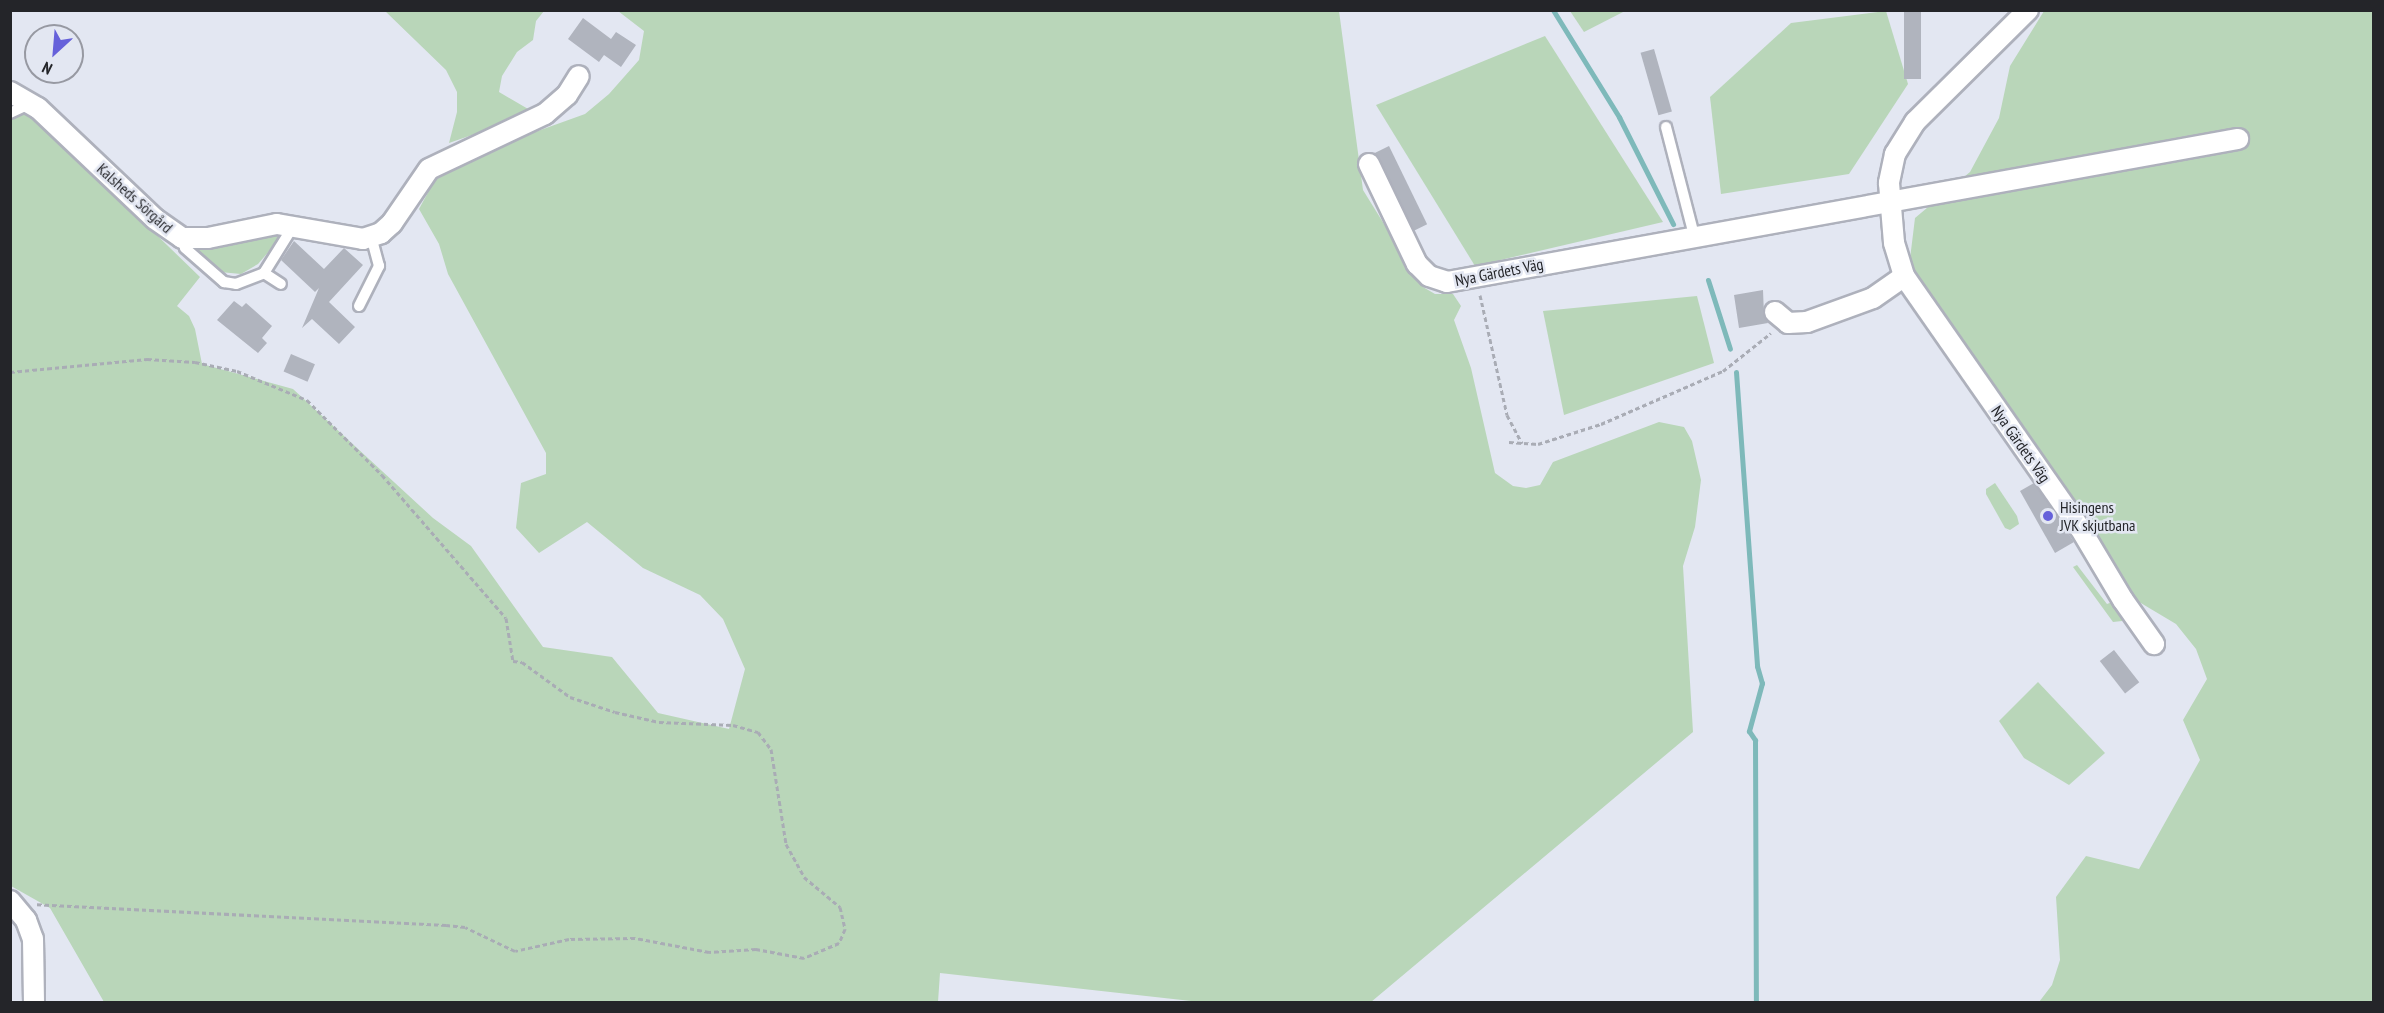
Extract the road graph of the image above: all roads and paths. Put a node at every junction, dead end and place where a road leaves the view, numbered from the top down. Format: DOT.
graph roads {
  1 [pos="2028,10"];
  2 [pos="579,76"];
  3 [pos="10,92"];
  4 [pos="31,103"];
  5 [pos="10,114"];
  6 [pos="1666,127"];
  7 [pos="2238,139"];
  8 [pos="1369,164"];
  9 [pos="1891,199"];
  10 [pos="294,225"];
  11 [pos="1694,235"];
  12 [pos="371,237"];
  13 [pos="182,238"];
  14 [pos="264,273"];
  15 [pos="1477,275"];
  16 [pos="1904,276"];
  17 [pos="281,284"];
  18 [pos="359,306"];
  19 [pos="1781,317"];
  20 [pos="10,372"];
  21 [pos="1509,442"];
  22 [pos="1523,444"];
  23 [pos="2154,644"];
  24 [pos="12,902"];
  25 [pos="34,1002"];
  1 -- 9 [label="street, Nya Gärdets Väg"];
  2 -- 12 [label="street"];
  3 -- 4 [label="street, Kalsheds Sörgård"];
  4 -- 5 [label="lane"];
  4 -- 13 [label="street, Kalsheds Sörgård"];
  6 -- 11 [label="lane"];
  7 -- 9 [label="street, Nya Gärdets Väg"];
  8 -- 15 [label="street, Nya Gärdets Väg"];
  9 -- 11 [label="street, Nya Gärdets Väg"];
  9 -- 16 [label="street, Nya Gärdets Väg"];
  10 -- 12 [label="street, Kalsheds Sörgård"];
  10 -- 13 [label="street, Kalsheds Sörgård"];
  10 -- 14 [label="lane"];
  11 -- 15 [label="street, Nya Gärdets Väg"];
  12 -- 18 [label="lane"];
  13 -- 14 [label="lane"];
  14 -- 17 [label="lane"];
  15 -- 22 [label="path"];
  16 -- 19 [label="street"];
  16 -- 23 [label="street, Nya Gärdets Väg"];
  19 -- 22 [label="path"];
  20 -- 24 [label="path"];
  21 -- 22 [label="path"];
  24 -- 25 [label="street"];
}
